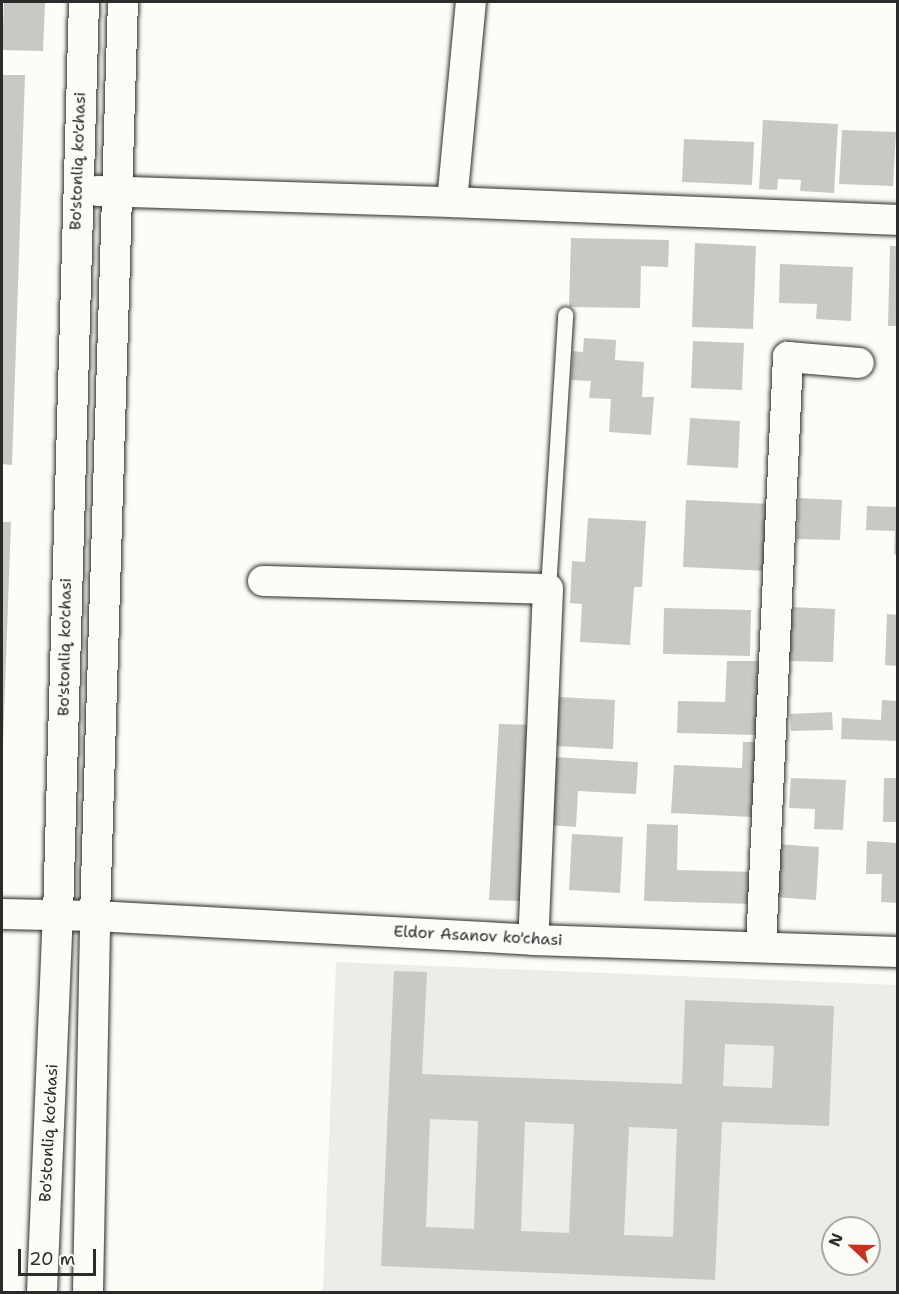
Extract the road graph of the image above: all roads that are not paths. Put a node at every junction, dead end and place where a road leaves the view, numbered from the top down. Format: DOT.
graph roads {
  1 [pos="84,2"];
  2 [pos="123,2"];
  3 [pos="471,2"];
  4 [pos="77,190"];
  5 [pos="117,192"];
  6 [pos="452,201"];
  7 [pos="897,219"];
  8 [pos="566,315"];
  9 [pos="859,363"];
  10 [pos="263,581"];
  11 [pos="548,589"];
  12 [pos="2,914"];
  13 [pos="58,915"];
  14 [pos="95,916"];
  15 [pos="533,940"];
  16 [pos="761,947"];
  17 [pos="897,951"];
  18 [pos="42,1293"];
  19 [pos="88,1293"];
  1 -- 4 [label="street, Bo'stonliq ko'chasi"];
  2 -- 5 [label="street"];
  3 -- 6 [label="street"];
  4 -- 5 [label="street"];
  4 -- 13 [label="street, Bo'stonliq ko'chasi"];
  5 -- 6 [label="street"];
  5 -- 14 [label="street"];
  6 -- 7 [label="street"];
  8 -- 11 [label="lane"];
  9 -- 16 [label="street"];
  10 -- 11 [label="street"];
  11 -- 15 [label="street"];
  12 -- 13 [label="street, Eldor Asanov ko'chasi"];
  13 -- 14 [label="street, Eldor Asanov ko'chasi"];
  13 -- 18 [label="street, Bo'stonliq ko'chasi"];
  14 -- 15 [label="street, Eldor Asanov ko'chasi"];
  14 -- 19 [label="street"];
  15 -- 16 [label="street, Eldor Asanov ko'chasi"];
  16 -- 17 [label="street, Eldor Asanov ko'chasi"];
}
